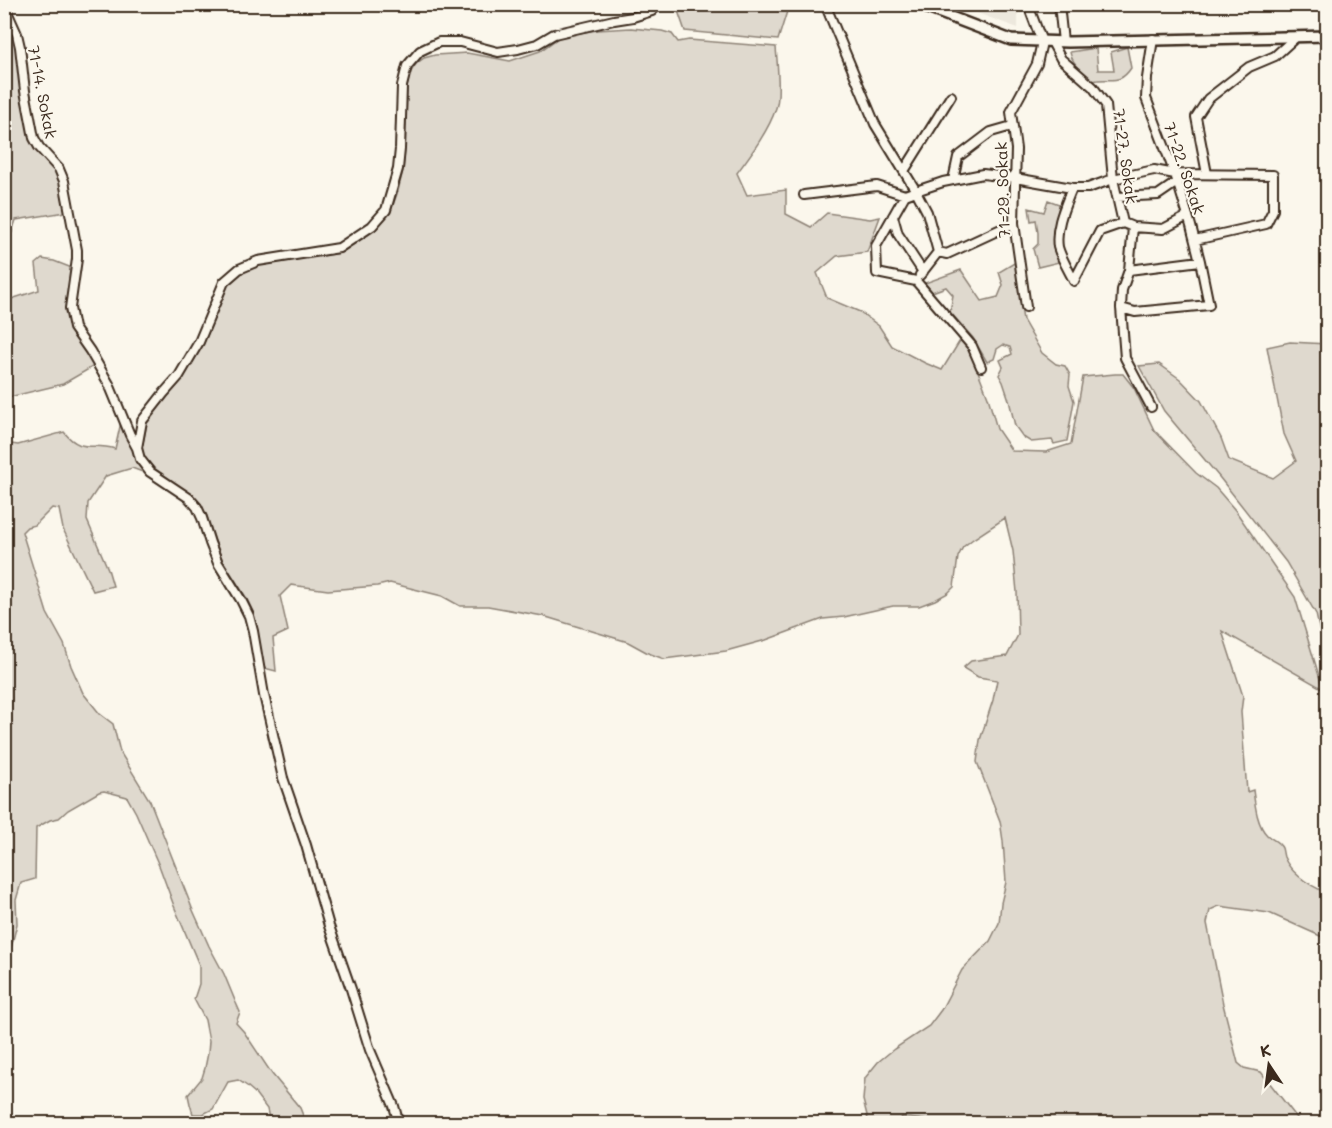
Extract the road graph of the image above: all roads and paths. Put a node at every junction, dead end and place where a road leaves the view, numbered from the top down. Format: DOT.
graph roads {
  1 [pos="658,4"];
  2 [pos="825,4"];
  3 [pos="918,4"];
  4 [pos="1030,4"];
  5 [pos="1059,4"];
  6 [pos="4,5"];
  7 [pos="1328,36"];
  8 [pos="1296,37"];
  9 [pos="1153,39"];
  10 [pos="1047,42"];
  11 [pos="1063,42"];
  12 [pos="951,96"];
  13 [pos="1012,126"];
  14 [pos="904,171"];
  15 [pos="1206,174"];
  16 [pos="1015,178"];
  17 [pos="1176,178"];
  18 [pos="1113,179"];
  19 [pos="953,180"];
  20 [pos="1072,188"];
  21 [pos="916,190"];
  22 [pos="804,195"];
  23 [pos="905,195"];
  24 [pos="1116,197"];
  25 [pos="893,216"];
  26 [pos="1188,216"];
  27 [pos="1014,223"];
  28 [pos="1123,223"];
  29 [pos="1133,226"];
  30 [pos="1195,240"];
  31 [pos="938,252"];
  32 [pos="1200,261"];
  33 [pos="1129,270"];
  34 [pos="922,272"];
  35 [pos="916,281"];
  36 [pos="1026,308"];
  37 [pos="1120,308"];
  38 [pos="981,367"];
  39 [pos="1151,407"];
  40 [pos="137,448"];
  41 [pos="399,1124"];
  1 -- 40 [label="street"];
  2 -- 14 [label="street"];
  3 -- 10 [label="street"];
  4 -- 10 [label="street, 71-27. Sokak"];
  5 -- 11 [label="street"];
  6 -- 40 [label="street, 71-14. Sokak"];
  7 -- 8 [label="street"];
  8 -- 9 [label="street"];
  8 -- 15 [label="street"];
  9 -- 11 [label="street"];
  9 -- 17 [label="street, 71-22. Sokak"];
  10 -- 11 [label="street"];
  10 -- 13 [label="street, 71-29. Sokak"];
  10 -- 18 [label="street, 71-27. Sokak"];
  12 -- 14 [label="street"];
  13 -- 16 [label="street, 71-29. Sokak"];
  13 -- 19 [label="street"];
  14 -- 21 [label="street"];
  15 -- 17 [label="street"];
  15 -- 30 [label="street"];
  16 -- 19 [label="street"];
  16 -- 20 [label="street"];
  16 -- 27 [label="street, 71-29. Sokak"];
  17 -- 18 [label="street"];
  17 -- 24 [label="street"];
  17 -- 26 [label="street, 71-22. Sokak"];
  18 -- 20 [label="street"];
  18 -- 24 [label="street, 71-27. Sokak"];
  19 -- 21 [label="street"];
  20 -- 28 [label="street"];
  21 -- 23 [label="street"];
  21 -- 31 [label="street"];
  22 -- 23 [label="street"];
  23 -- 25 [label="street"];
  24 -- 28 [label="street, 71-27. Sokak"];
  25 -- 34 [label="street"];
  25 -- 35 [label="street"];
  26 -- 29 [label="street"];
  26 -- 30 [label="street, 71-22. Sokak"];
  27 -- 31 [label="street"];
  27 -- 36 [label="street, 71-29. Sokak"];
  28 -- 29 [label="street"];
  29 -- 33 [label="street, 71-27. Sokak"];
  30 -- 32 [label="street, 71-22. Sokak"];
  31 -- 34 [label="street"];
  32 -- 33 [label="street"];
  32 -- 37 [label="street, 71-22. Sokak"];
  33 -- 37 [label="street, 71-27. Sokak"];
  34 -- 35 [label="street"];
  35 -- 38 [label="street"];
  37 -- 39 [label="street, 71-27. Sokak"];
  40 -- 41 [label="street, 71-14. Sokak"];
}
